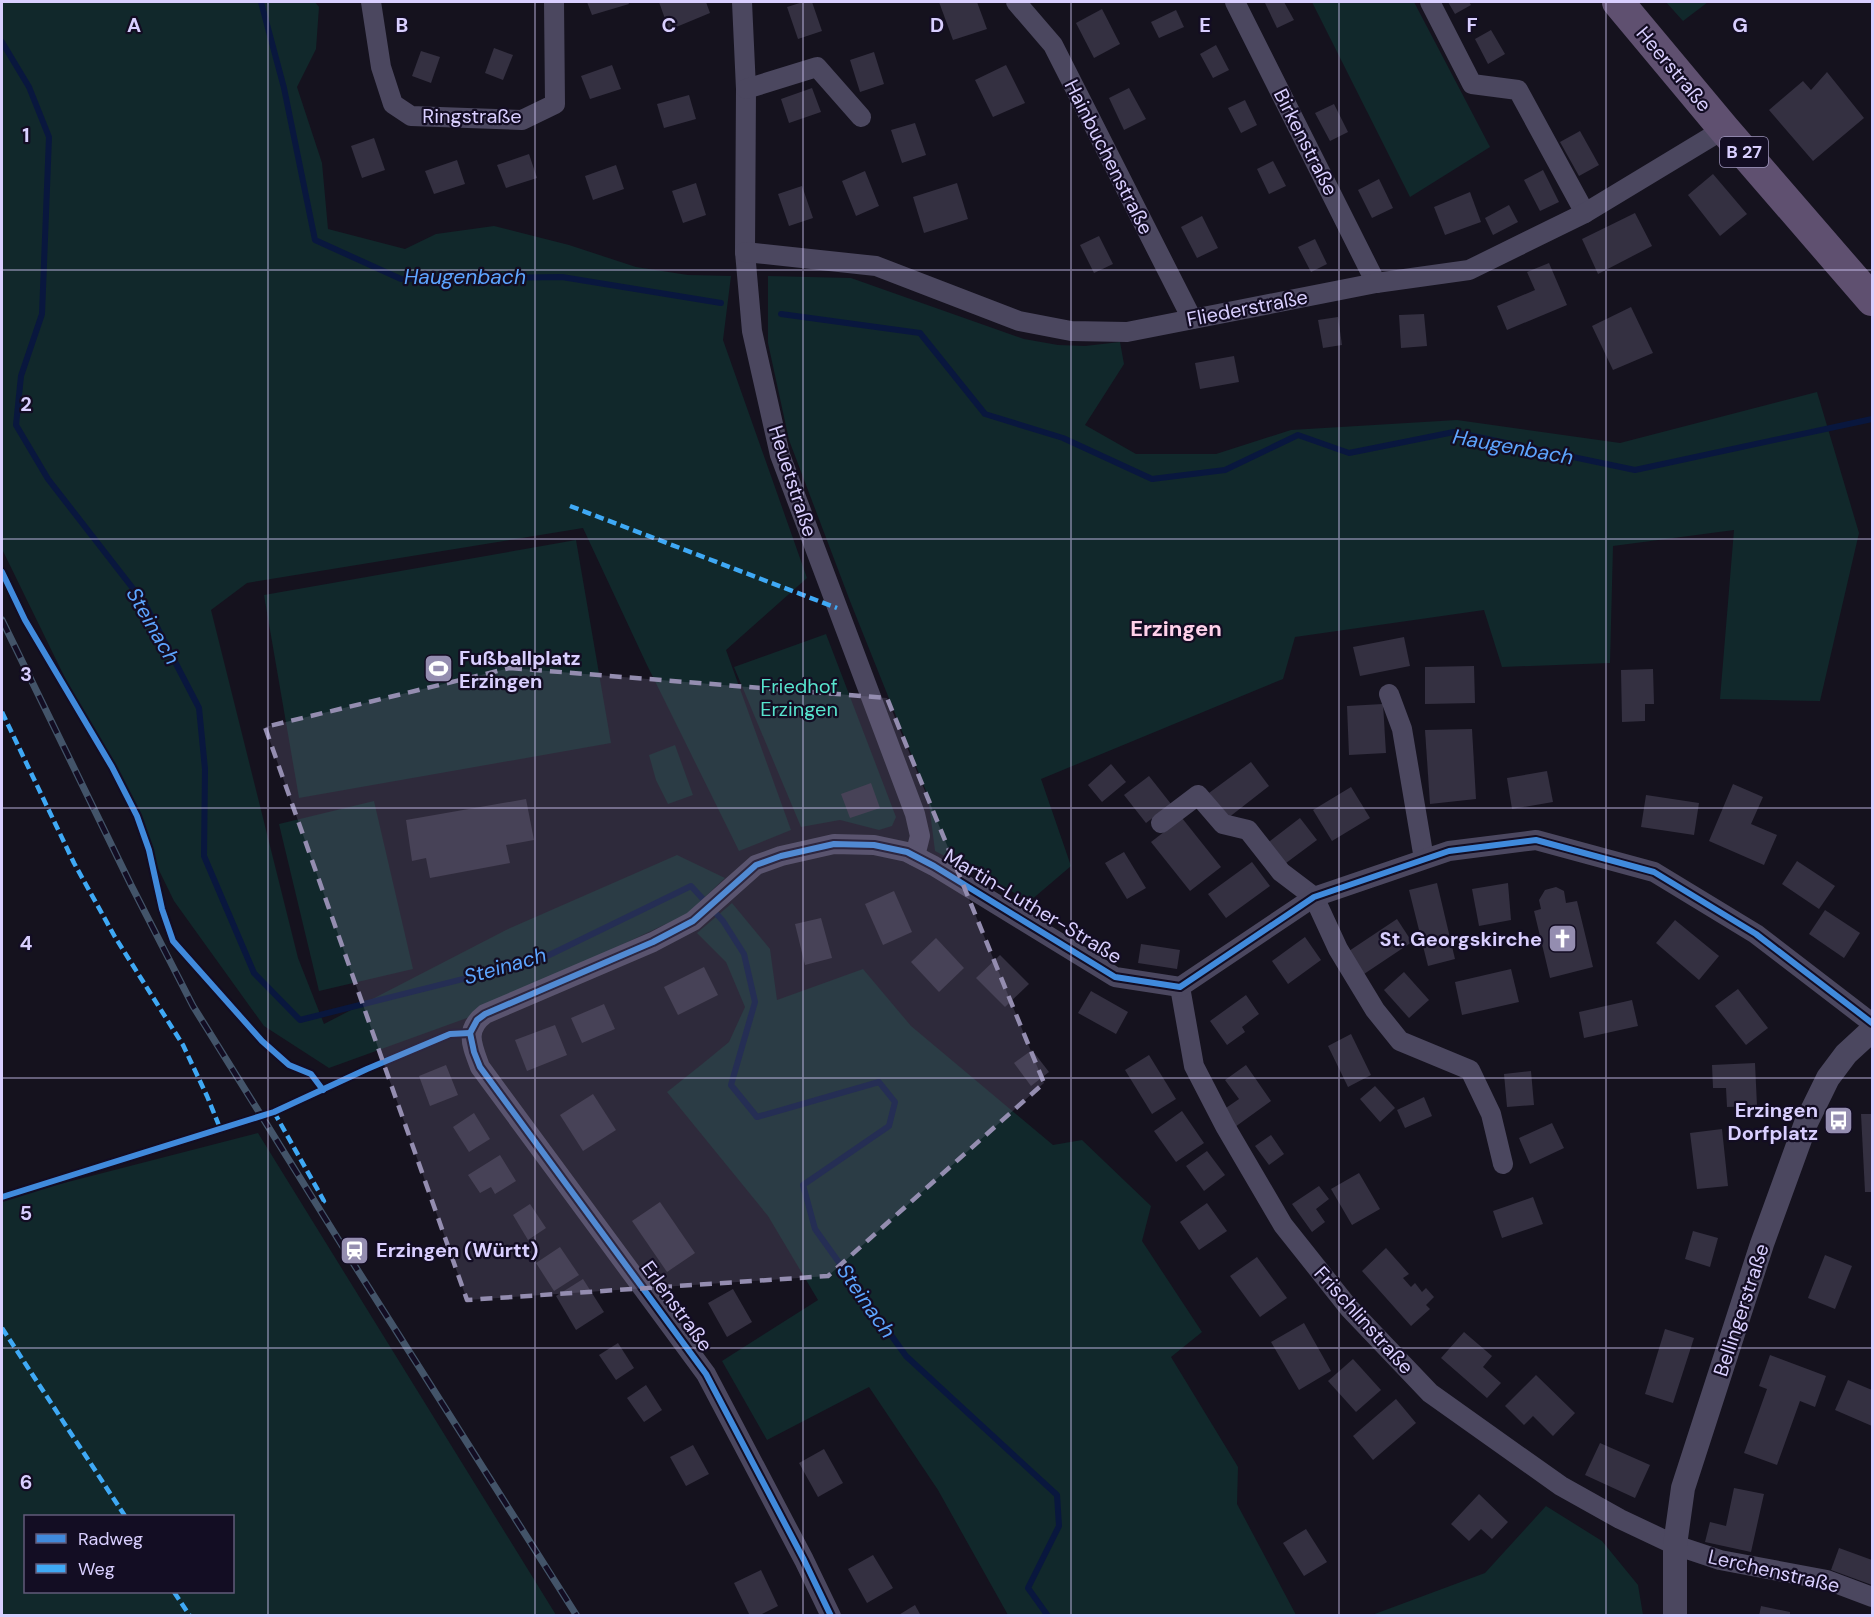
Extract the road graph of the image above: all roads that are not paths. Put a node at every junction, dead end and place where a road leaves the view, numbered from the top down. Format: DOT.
graph roads {
  1 [pos="370,2"];
  2 [pos="554,2"];
  3 [pos="742,2"];
  4 [pos="1016,2"];
  5 [pos="1235,2"];
  6 [pos="1430,2"];
  7 [pos="1618,2"];
  8 [pos="746,89"];
  9 [pos="861,117"];
  10 [pos="1724,129"];
  11 [pos="1585,213"];
  12 [pos="745,252"];
  13 [pos="1376,283"];
  14 [pos="1872,300"];
  15 [pos="1192,319"];
  16 [pos="1389,693"];
  17 [pos="1161,823"];
  18 [pos="915,856"];
  19 [pos="1424,859"];
  20 [pos="1314,897"];
  21 [pos="1180,987"];
  22 [pos="1872,1023"];
  23 [pos="1872,1030"];
  24 [pos="470,1033"];
  25 [pos="1503,1164"];
  26 [pos="1675,1545"];
  27 [pos="1872,1597"];
  28 [pos="831,1616"];
  29 [pos="1675,1616"];
  1 -- 2 [label="street, Ringstraße"];
  3 -- 8 [label="street, Heuetstraße"];
  4 -- 15 [label="street, Hainbuchenstraße"];
  5 -- 13 [label="street, Birkenstraße"];
  6 -- 11 [label="street"];
  7 -- 10 [label="main road, Heerstraße / B 27"];
  8 -- 9 [label="street"];
  8 -- 12 [label="street, Heuetstraße"];
  10 -- 11 [label="street, Fliederstraße"];
  10 -- 14 [label="main road, Heerstraße / B 27"];
  11 -- 13 [label="street, Fliederstraße"];
  12 -- 15 [label="street, Fliederstraße"];
  12 -- 18 [label="street, Heuetstraße"];
  13 -- 15 [label="street, Fliederstraße"];
  16 -- 19 [label="street"];
  17 -- 20 [label="street"];
  18 -- 21 [label="street, Martin-Luther-Straße"];
  18 -- 24 [label="street, Martin-Luther-Straße"];
  19 -- 20 [label="street"];
  19 -- 22 [label="street"];
  20 -- 21 [label="street"];
  20 -- 25 [label="street"];
  21 -- 26 [label="street, Frischlinstraße"];
  23 -- 26 [label="street, Bellingerstraße"];
  24 -- 28 [label="street, Erlenstraße"];
  26 -- 27 [label="street, Lerchenstraße"];
  26 -- 29 [label="street, Bellingerstraße"];
}
